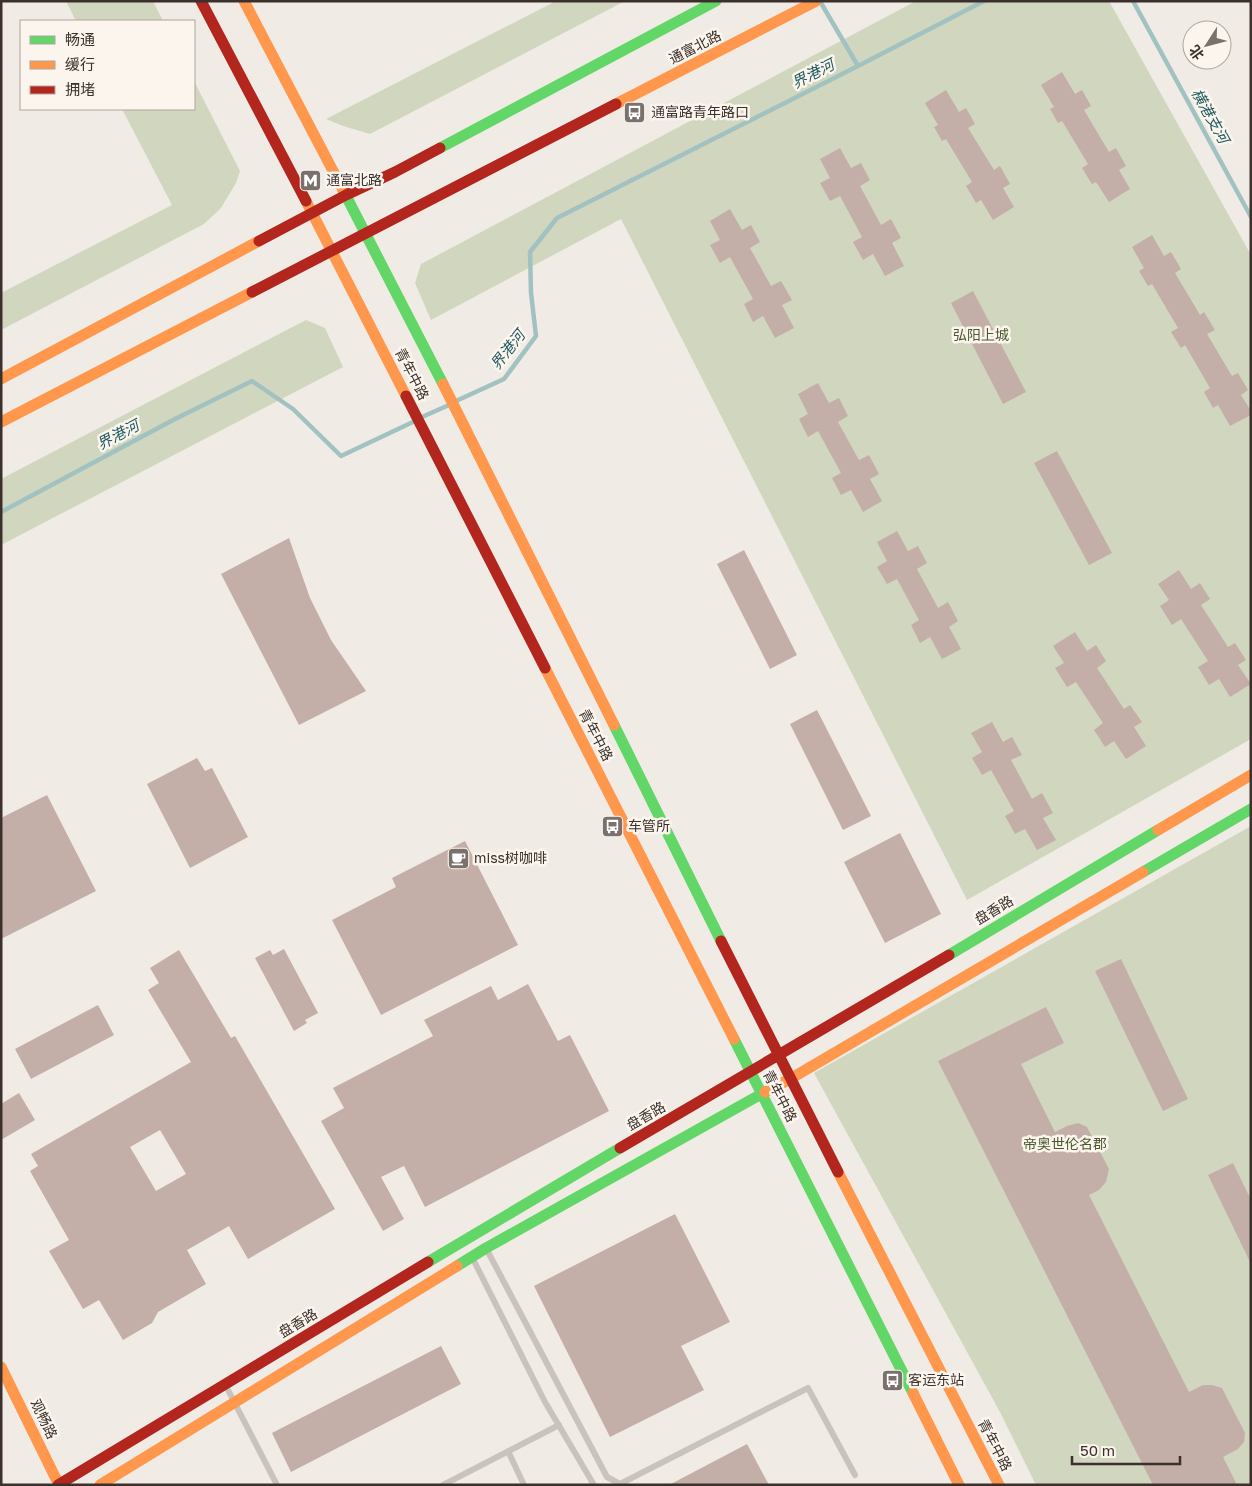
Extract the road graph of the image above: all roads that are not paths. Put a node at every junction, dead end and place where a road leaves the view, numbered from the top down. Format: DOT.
graph roads {
  1 [pos="201,1"];
  2 [pos="244,1"];
  3 [pos="716,1"];
  4 [pos="816,1"];
  5 [pos="346,195"];
  6 [pos="312,214"];
  7 [pos="366,233"];
  8 [pos="332,250"];
  9 [pos="1,379"];
  10 [pos="1,422"];
  11 [pos="1251,775"];
  12 [pos="1251,809"];
  13 [pos="778,1056"];
  14 [pos="750,1071"];
  15 [pos="790,1079"];
  16 [pos="762,1093"];
  17 [pos="477,1243"];
  18 [pos="472,1257"];
  19 [pos="1,1367"];
  20 [pos="225,1385"];
  21 [pos="235,1402"];
  22 [pos="559,1425"];
  23 [pos="508,1451"];
  24 [pos="855,1475"];
  25 [pos="58,1485"];
  26 [pos="100,1485"];
  27 [pos="277,1485"];
  28 [pos="442,1485"];
  29 [pos="524,1485"];
  30 [pos="594,1485"];
  31 [pos="959,1485"];
  32 [pos="999,1485"];
  1 -- 6 [label="main road, 青年中路"];
  2 -- 5 [label="main road, 青年中路"];
  3 -- 5 [label="main road"];
  4 -- 7 [label="main road, 通富北路"];
  5 -- 6 [label="main road"];
  5 -- 7 [label="main road, 青年中路"];
  6 -- 8 [label="main road, 青年中路"];
  6 -- 9 [label="main road"];
  7 -- 8 [label="main road, 通富北路"];
  7 -- 13 [label="main road, 青年中路"];
  8 -- 10 [label="main road, 通富北路"];
  8 -- 14 [label="main road, 青年中路"];
  11 -- 13 [label="main road, 盘香路"];
  12 -- 15 [label="main road, 盘香路"];
  13 -- 14 [label="main road, 盘香路"];
  13 -- 15 [label="main road, 青年中路"];
  14 -- 16 [label="main road, 青年中路"];
  14 -- 17 [label="main road, 盘香路"];
  15 -- 16 [label="main road, 盘香路"];
  15 -- 32 [label="main road, 青年中路"];
  16 -- 17 [label="main road, 盘香路"];
  16 -- 31 [label="main road, 青年中路"];
  17 -- 18 [label="main road, 盘香路"];
  17 -- 18 [label="lane"];
  17 -- 20 [label="main road, 盘香路"];
  17 -- 24 [label="lane"];
  18 -- 21 [label="main road, 盘香路"];
  18 -- 22 [label="lane"];
  19 -- 25 [label="main road, 观畅路"];
  20 -- 21 [label="lane"];
  20 -- 25 [label="main road, 盘香路"];
  21 -- 26 [label="main road, 盘香路"];
  21 -- 27 [label="lane"];
  22 -- 23 [label="lane"];
  22 -- 30 [label="lane"];
  23 -- 28 [label="lane"];
  23 -- 29 [label="lane"];
}
